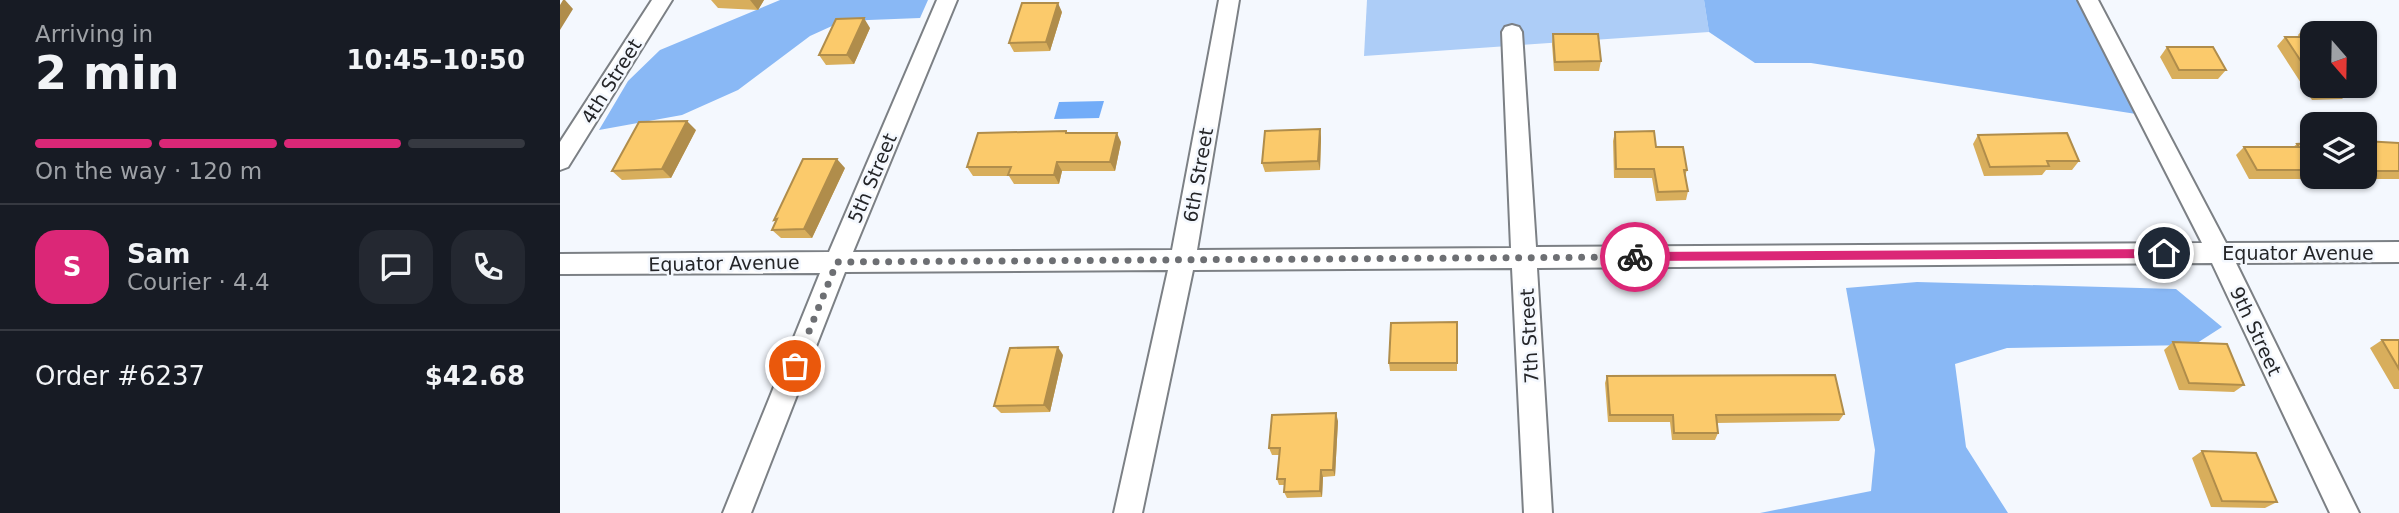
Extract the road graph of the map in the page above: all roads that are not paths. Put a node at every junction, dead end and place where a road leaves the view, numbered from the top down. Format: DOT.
graph roads {
  1 [pos="662,0"];
  2 [pos="947,0"];
  3 [pos="1229,0"];
  4 [pos="2088,0"];
  5 [pos="1513,32"];
  6 [pos="560,161"];
  7 [pos="2399,252"];
  8 [pos="2219,253"];
  9 [pos="1526,257"];
  10 [pos="1183,258"];
  11 [pos="837,262"];
  12 [pos="560,264"];
  13 [pos="737,513"];
  14 [pos="1128,513"];
  15 [pos="1538,513"];
  16 [pos="2345,513"];
  1 -- 6 [label="street, 4th Street"];
  2 -- 11 [label="street, 5th Street"];
  3 -- 10 [label="street, 6th Street"];
  4 -- 8 [label="street, 9th Street"];
  5 -- 9 [label="street, 7th Street"];
  7 -- 8 [label="street, Equator Avenue"];
  8 -- 9 [label="street, Equator Avenue"];
  8 -- 16 [label="street, 9th Street"];
  9 -- 10 [label="street, Equator Avenue"];
  9 -- 15 [label="street, 7th Street"];
  10 -- 11 [label="street, Equator Avenue"];
  10 -- 14 [label="street, 6th Street"];
  11 -- 12 [label="street, Equator Avenue"];
  11 -- 13 [label="street, 5th Street"];
}
